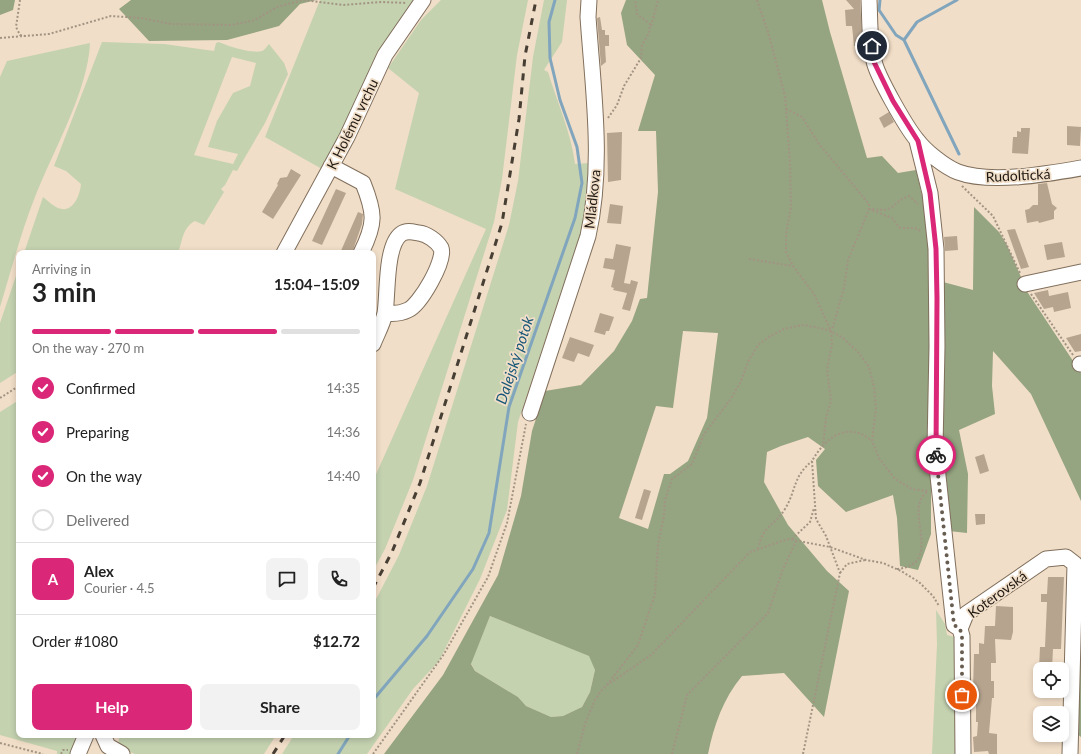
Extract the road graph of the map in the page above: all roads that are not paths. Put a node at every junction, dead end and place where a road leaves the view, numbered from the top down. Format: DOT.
graph roads {
  1 [pos="589,0"];
  2 [pos="869,0"];
  3 [pos="422,2"];
  4 [pos="918,141"];
  5 [pos="331,166"];
  6 [pos="1081,168"];
  7 [pos="285,250"];
  8 [pos="363,250"];
  9 [pos="1081,272"];
  10 [pos="1025,284"];
  11 [pos="385,313"];
  12 [pos="376,336"];
  13 [pos="530,413"];
  14 [pos="960,629"];
  15 [pos="85,738"];
  16 [pos="104,738"];
  17 [pos="78,754"];
  18 [pos="122,754"];
  19 [pos="962,754"];
  20 [pos="1070,754"];
  1 -- 13 [label="street, Mládkova"];
  2 -- 4 [label="street"];
  3 -- 5 [label="street, K Holému vrchu"];
  4 -- 6 [label="street, Rudoltická"];
  4 -- 14 [label="street"];
  5 -- 7 [label="street, K Holému vrchu"];
  5 -- 8 [label="street"];
  9 -- 10 [label="street"];
  11 -- 11 [label="street"];
  11 -- 12 [label="street"];
  14 -- 19 [label="street, Koterovská"];
  14 -- 20 [label="street, Koterovská"];
  15 -- 17 [label="street"];
  16 -- 18 [label="street"];
}
